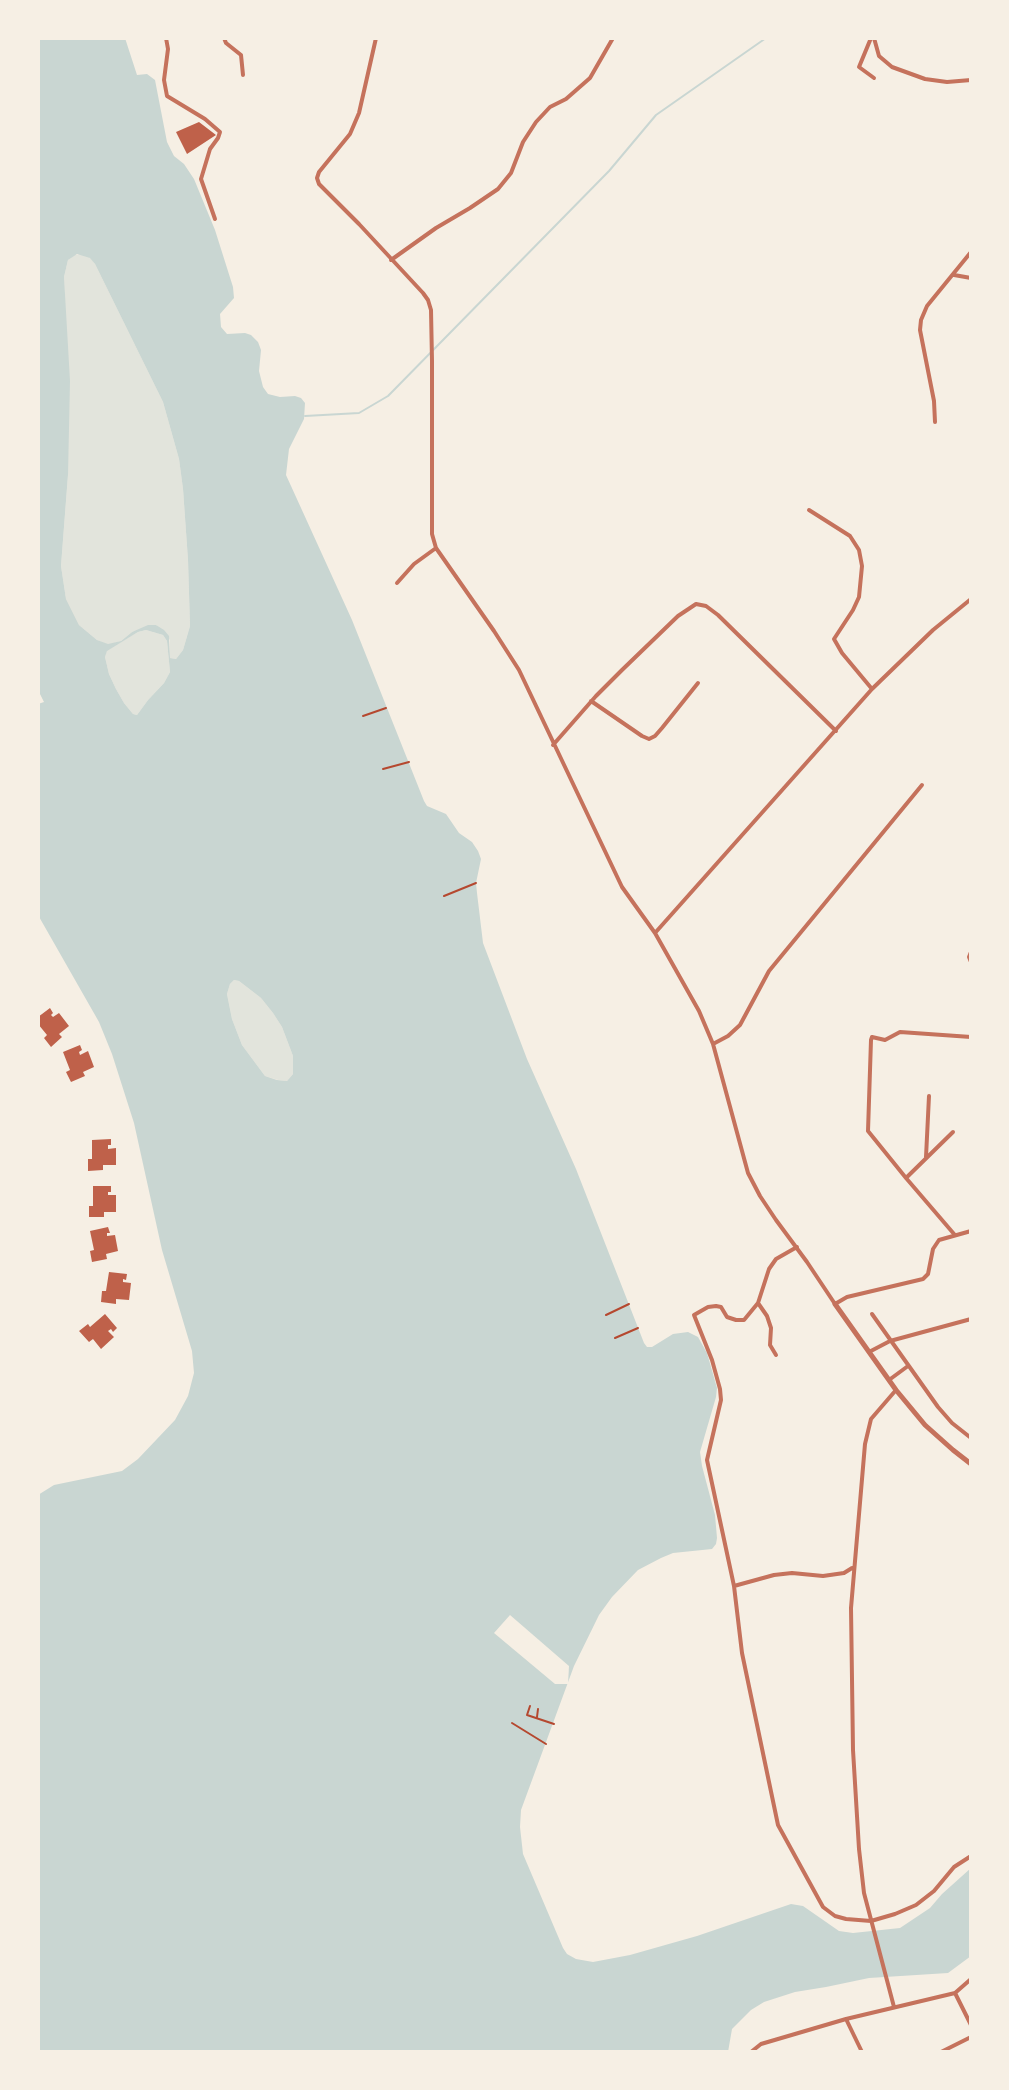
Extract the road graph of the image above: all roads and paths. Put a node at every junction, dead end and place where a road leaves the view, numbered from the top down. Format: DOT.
graph roads {
  1 [pos="166,38"];
  2 [pos="224,38"];
  3 [pos="376,38"];
  4 [pos="613,38"];
  5 [pos="873,38"];
  6 [pos="243,75"];
  7 [pos="874,78"];
  8 [pos="971,80"];
  9 [pos="215,219"];
  10 [pos="971,252"];
  11 [pos="391,260"];
  12 [pos="954,275"];
  13 [pos="971,278"];
  14 [pos="935,422"];
  15 [pos="809,510"];
  16 [pos="436,548"];
  17 [pos="397,583"];
  18 [pos="971,599"];
  19 [pos="698,683"];
  20 [pos="872,689"];
  21 [pos="591,701"];
  22 [pos="386,708"];
  23 [pos="363,716"];
  24 [pos="836,731"];
  25 [pos="553,745"];
  26 [pos="409,762"];
  27 [pos="383,769"];
  28 [pos="922,785"];
  29 [pos="476,883"];
  30 [pos="444,896"];
  31 [pos="655,933"];
  32 [pos="971,952"];
  33 [pos="971,962"];
  34 [pos="971,991"];
  35 [pos="971,1001"];
  36 [pos="971,1037"];
  37 [pos="713,1044"];
  38 [pos="929,1096"];
  39 [pos="953,1132"];
  40 [pos="926,1160"];
  41 [pos="906,1178"];
  42 [pos="971,1231"];
  43 [pos="954,1234"];
  44 [pos="797,1247"];
  45 [pos="758,1303"];
  46 [pos="629,1304"];
  47 [pos="835,1304"];
  48 [pos="872,1314"];
  49 [pos="606,1315"];
  50 [pos="971,1319"];
  51 [pos="638,1328"];
  52 [pos="615,1338"];
  53 [pos="890,1341"];
  54 [pos="869,1352"];
  55 [pos="776,1355"];
  56 [pos="908,1366"];
  57 [pos="889,1380"];
  58 [pos="896,1390"];
  59 [pos="971,1438"];
  60 [pos="971,1464"];
  61 [pos="853,1568"];
  62 [pos="734,1586"];
  63 [pos="530,1706"];
  64 [pos="538,1709"];
  65 [pos="537,1718"];
  66 [pos="512,1723"];
  67 [pos="554,1724"];
  68 [pos="546,1744"];
  69 [pos="971,1856"];
  70 [pos="871,1921"];
  71 [pos="971,1979"];
  72 [pos="955,1993"];
  73 [pos="894,2007"];
  74 [pos="846,2019"];
  75 [pos="971,2025"];
  76 [pos="971,2037"];
  77 [pos="751,2052"];
  78 [pos="862,2052"];
  79 [pos="941,2052"];
  1 -- 9 [label="street"];
  2 -- 6 [label="street"];
  3 -- 11 [label="street"];
  4 -- 11 [label="street"];
  5 -- 7 [label="street"];
  5 -- 8 [label="street"];
  10 -- 12 [label="street"];
  11 -- 16 [label="street"];
  12 -- 13 [label="street"];
  12 -- 14 [label="street"];
  15 -- 20 [label="street"];
  16 -- 17 [label="street"];
  16 -- 25 [label="street"];
  18 -- 20 [label="street"];
  19 -- 21 [label="street"];
  20 -- 24 [label="street"];
  21 -- 24 [label="street"];
  21 -- 25 [label="street"];
  22 -- 23 [label="path"];
  24 -- 31 [label="street"];
  25 -- 31 [label="street"];
  26 -- 27 [label="path"];
  28 -- 37 [label="street"];
  29 -- 30 [label="path"];
  31 -- 37 [label="street"];
  32 -- 33 [label="street"];
  34 -- 35 [label="street"];
  36 -- 41 [label="street"];
  37 -- 44 [label="street"];
  38 -- 40 [label="street"];
  39 -- 40 [label="street"];
  40 -- 41 [label="street"];
  41 -- 43 [label="street"];
  42 -- 43 [label="street"];
  43 -- 47 [label="street"];
  44 -- 45 [label="street"];
  44 -- 47 [label="street"];
  45 -- 55 [label="street"];
  45 -- 62 [label="street"];
  46 -- 49 [label="path"];
  47 -- 54 [label="street"];
  48 -- 53 [label="street"];
  50 -- 53 [label="street"];
  51 -- 52 [label="path"];
  53 -- 54 [label="street"];
  53 -- 56 [label="street"];
  54 -- 57 [label="street"];
  56 -- 57 [label="street"];
  56 -- 59 [label="street"];
  57 -- 58 [label="street"];
  58 -- 60 [label="street"];
  58 -- 61 [label="street"];
  61 -- 62 [label="street"];
  61 -- 70 [label="street"];
  62 -- 70 [label="street"];
  63 -- 65 [label="path"];
  64 -- 65 [label="path"];
  65 -- 67 [label="path"];
  66 -- 68 [label="path"];
  69 -- 70 [label="street"];
  70 -- 73 [label="street"];
  71 -- 72 [label="street"];
  72 -- 73 [label="street"];
  72 -- 75 [label="street"];
  73 -- 74 [label="street"];
  74 -- 77 [label="street"];
  74 -- 78 [label="street"];
  76 -- 79 [label="street"];
}
